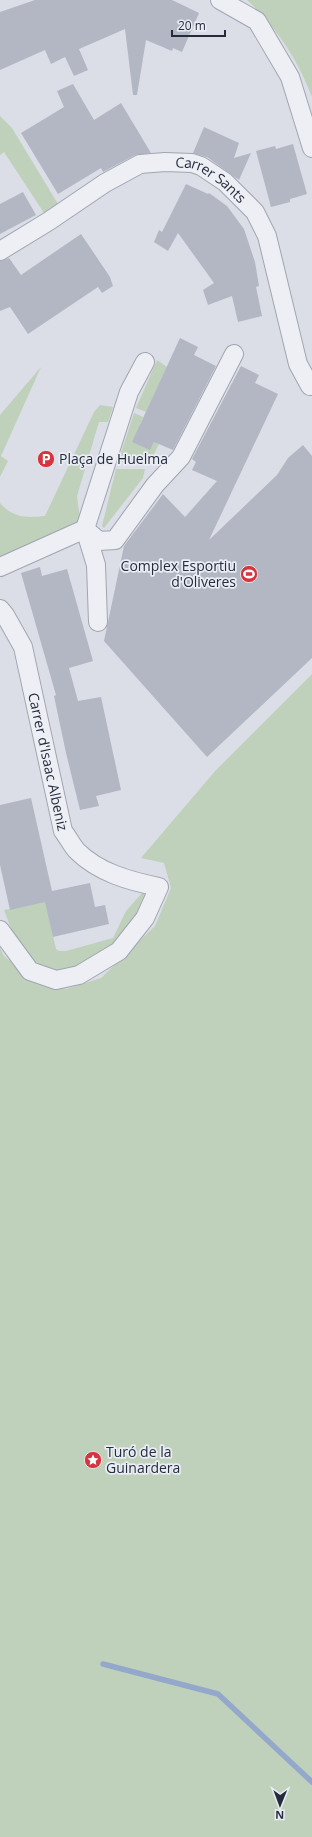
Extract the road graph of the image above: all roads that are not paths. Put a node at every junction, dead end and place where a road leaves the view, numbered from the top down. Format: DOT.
graph roads {
  1 [pos="220,0"];
  2 [pos="312,148"];
  3 [pos="0,250"];
  4 [pos="234,354"];
  5 [pos="145,362"];
  6 [pos="311,384"];
  7 [pos="85,529"];
  8 [pos="0,567"];
  9 [pos="0,609"];
  10 [pos="98,622"];
  11 [pos="0,930"];
  1 -- 2 [label="street"];
  3 -- 6 [label="street, Carrer Sants"];
  4 -- 7 [label="street"];
  5 -- 7 [label="street"];
  7 -- 8 [label="street"];
  7 -- 10 [label="street"];
  9 -- 11 [label="street, Carrer d'Isaac Albeniz"];
}
